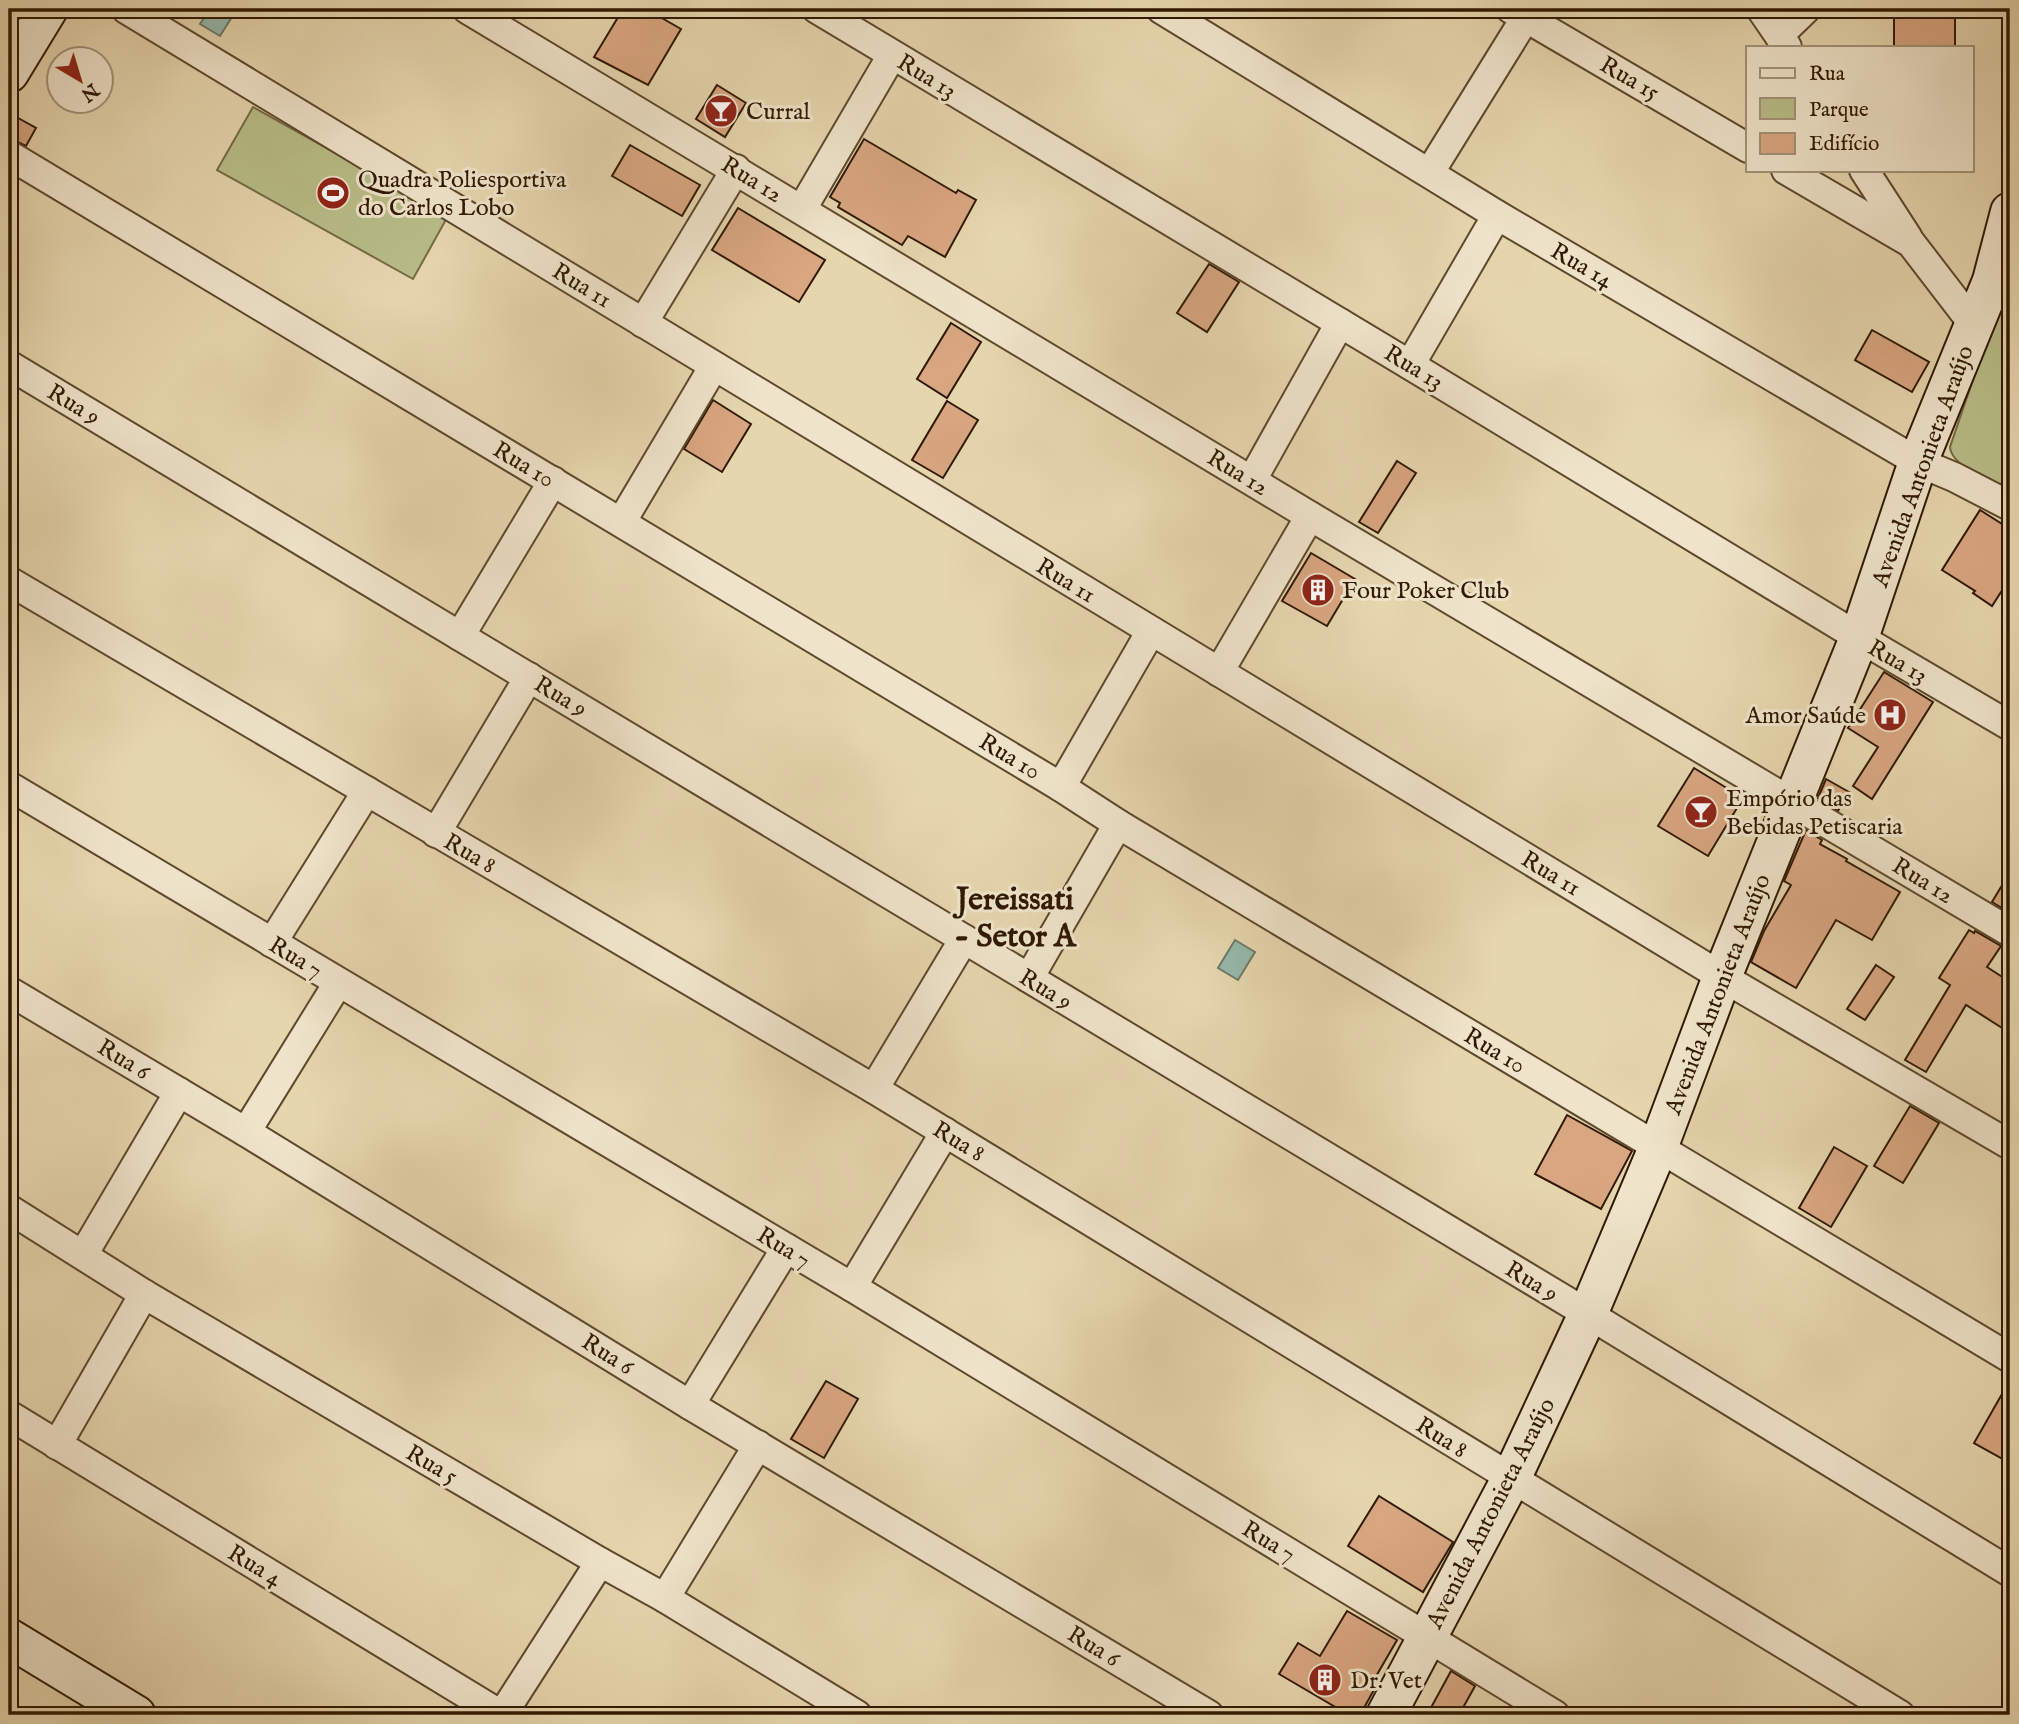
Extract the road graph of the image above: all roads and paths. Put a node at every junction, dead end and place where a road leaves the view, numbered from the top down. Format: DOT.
graph roads {
  1 [pos="48,9"];
  2 [pos="126,9"];
  3 [pos="467,9"];
  4 [pos="1161,9"];
  5 [pos="1761,9"];
  6 [pos="1806,9"];
  7 [pos="826,11"];
  8 [pos="1519,13"];
  9 [pos="1783,41"];
  10 [pos="892,55"];
  11 [pos="9,73"];
  12 [pos="1746,147"];
  13 [pos="9,155"];
  14 [pos="736,169"];
  15 [pos="1430,172"];
  16 [pos="1789,172"];
  17 [pos="1865,172"];
  18 [pos="802,209"];
  19 [pos="2010,212"];
  20 [pos="1497,215"];
  21 [pos="1911,243"];
  22 [pos="2005,256"];
  23 [pos="643,323"];
  24 [pos="1340,323"];
  25 [pos="1974,325"];
  26 [pos="9,365"];
  27 [pos="1410,365"];
  28 [pos="714,366"];
  29 [pos="1918,463"];
  30 [pos="1252,480"];
  31 [pos="553,481"];
  32 [pos="2010,506"];
  33 [pos="1310,516"];
  34 [pos="622,521"];
  35 [pos="9,580"];
  36 [pos="1151,631"];
  37 [pos="460,636"];
  38 [pos="1859,638"];
  39 [pos="1219,672"];
  40 [pos="529,677"];
  41 [pos="2010,726"];
  42 [pos="9,786"];
  43 [pos="1061,787"];
  44 [pos="367,791"];
  45 [pos="1793,803"];
  46 [pos="1118,824"];
  47 [pos="436,833"];
  48 [pos="2010,932"];
  49 [pos="964,939"];
  50 [pos="272,943"];
  51 [pos="1722,977"];
  52 [pos="1029,978"];
  53 [pos="338,983"];
  54 [pos="9,991"];
  55 [pos="874,1089"];
  56 [pos="179,1092"];
  57 [pos="246,1132"];
  58 [pos="945,1132"];
  59 [pos="2010,1145"];
  60 [pos="1658,1148"];
  61 [pos="9,1209"];
  62 [pos="786,1248"];
  63 [pos="83,1255"];
  64 [pos="852,1287"];
  65 [pos="144,1294"];
  66 [pos="1588,1314"];
  67 [pos="2010,1358"];
  68 [pos="690,1405"];
  69 [pos="9,1415"];
  70 [pos="57,1445"];
  71 [pos="758,1445"];
  72 [pos="1511,1479"];
  73 [pos="600,1562"];
  74 [pos="2010,1572"];
  75 [pos="665,1598"];
  76 [pos="1426,1637"];
  77 [pos="9,1638"];
  78 [pos="136,1715"];
  79 [pos="502,1715"];
  80 [pos="857,1715"];
  81 [pos="1209,1715"];
  82 [pos="1386,1715"];
  83 [pos="1555,1715"];
  84 [pos="1900,1715"];
  1 -- 11 [label="street"];
  2 -- 23 [label="street, Rua 11"];
  3 -- 14 [label="street, Rua 12"];
  4 -- 15 [label="street, Rua 14"];
  5 -- 9 [label="street"];
  6 -- 9 [label="street"];
  7 -- 10 [label="street, Rua 13"];
  8 -- 12 [label="street, Rua 15"];
  8 -- 15 [label="street"];
  10 -- 18 [label="street"];
  10 -- 24 [label="street, Rua 13"];
  13 -- 31 [label="street, Rua 10"];
  14 -- 18 [label="street, Rua 12"];
  14 -- 23 [label="street"];
  15 -- 20 [label="street, Rua 14"];
  16 -- 21 [label="street"];
  17 -- 21 [label="street"];
  18 -- 30 [label="street, Rua 12"];
  19 -- 22 [label="street, Avenida Antonieta Araújo"];
  20 -- 27 [label="street"];
  20 -- 29 [label="street, Rua 14"];
  21 -- 25 [label="street"];
  22 -- 25 [label="street, Avenida Antonieta Araújo"];
  23 -- 28 [label="street, Rua 11"];
  24 -- 27 [label="street, Rua 13"];
  24 -- 30 [label="street"];
  25 -- 29 [label="street, Avenida Antonieta Araújo"];
  26 -- 37 [label="street, Rua 9"];
  27 -- 38 [label="street, Rua 13"];
  28 -- 34 [label="street"];
  28 -- 36 [label="street, Rua 11"];
  29 -- 32 [label="street, Rua 14"];
  29 -- 38 [label="street, Avenida Antonieta Araújo"];
  30 -- 33 [label="street, Rua 12"];
  31 -- 34 [label="street, Rua 10"];
  31 -- 37 [label="street"];
  33 -- 39 [label="street"];
  33 -- 45 [label="street, Rua 12"];
  34 -- 43 [label="street, Rua 10"];
  35 -- 44 [label="street, Rua 8"];
  36 -- 39 [label="street, Rua 11"];
  36 -- 43 [label="street"];
  37 -- 40 [label="street, Rua 9"];
  38 -- 41 [label="street, Rua 13"];
  38 -- 45 [label="street, Avenida Antonieta Araújo"];
  39 -- 51 [label="street, Rua 11"];
  40 -- 47 [label="street"];
  40 -- 49 [label="street, Rua 9"];
  42 -- 50 [label="street, Rua 7"];
  43 -- 46 [label="street, Rua 10"];
  44 -- 47 [label="street, Rua 8"];
  44 -- 50 [label="street"];
  45 -- 48 [label="street, Rua 12"];
  45 -- 51 [label="street, Avenida Antonieta Araújo"];
  46 -- 52 [label="street"];
  46 -- 60 [label="street, Rua 10"];
  47 -- 55 [label="street, Rua 8"];
  49 -- 52 [label="street, Rua 9"];
  49 -- 55 [label="street"];
  50 -- 53 [label="street, Rua 7"];
  51 -- 59 [label="street, Rua 11"];
  51 -- 60 [label="street, Avenida Antonieta Araújo"];
  52 -- 66 [label="street, Rua 9"];
  53 -- 57 [label="street"];
  53 -- 62 [label="street, Rua 7"];
  54 -- 56 [label="street, Rua 6"];
  55 -- 58 [label="street, Rua 8"];
  56 -- 57 [label="street, Rua 6"];
  56 -- 63 [label="street"];
  57 -- 68 [label="street, Rua 6"];
  58 -- 64 [label="street"];
  58 -- 72 [label="street, Rua 8"];
  60 -- 66 [label="street, Avenida Antonieta Araújo"];
  60 -- 67 [label="street, Rua 10"];
  61 -- 63 [label="street, Rua 5"];
  62 -- 64 [label="street, Rua 7"];
  62 -- 68 [label="street"];
  63 -- 65 [label="street, Rua 5"];
  64 -- 76 [label="street, Rua 7"];
  65 -- 70 [label="street"];
  65 -- 73 [label="street, Rua 5"];
  66 -- 72 [label="street, Avenida Antonieta Araújo"];
  66 -- 74 [label="street, Rua 9"];
  68 -- 71 [label="street, Rua 6"];
  69 -- 70 [label="street, Rua 4"];
  70 -- 79 [label="street, Rua 4"];
  71 -- 75 [label="street"];
  71 -- 81 [label="street, Rua 6"];
  72 -- 76 [label="street, Avenida Antonieta Araújo"];
  72 -- 84 [label="street, Rua 8"];
  73 -- 75 [label="street, Rua 5"];
  73 -- 79 [label="street"];
  75 -- 80 [label="street, Rua 5"];
  76 -- 82 [label="street, Avenida Antonieta Araújo"];
  76 -- 83 [label="street, Rua 7"];
  77 -- 78 [label="street"];
}
